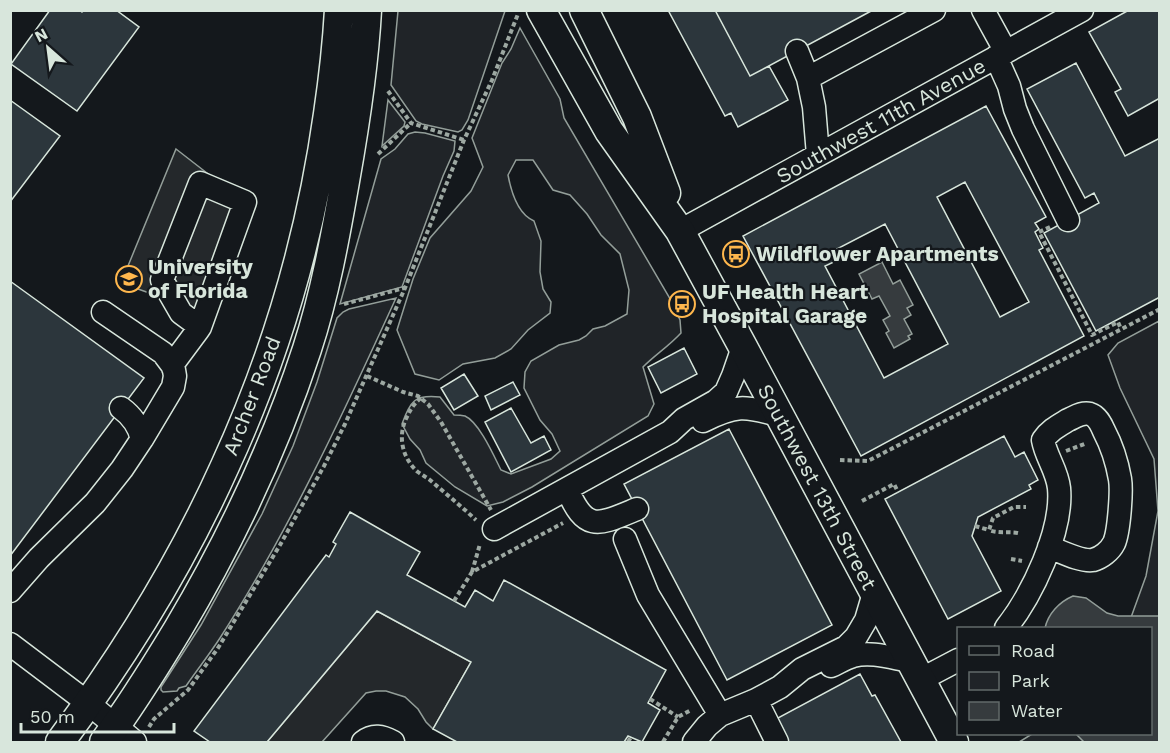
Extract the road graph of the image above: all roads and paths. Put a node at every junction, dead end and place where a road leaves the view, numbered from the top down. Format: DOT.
graph roads {
  1 [pos="339,10"];
  2 [pos="367,10"];
  3 [pos="519,10"];
  4 [pos="540,10"];
  5 [pos="584,10"];
  6 [pos="934,10"];
  7 [pos="983,10"];
  8 [pos="1082,10"];
  9 [pos="797,51"];
  10 [pos="1001,55"];
  11 [pos="808,78"];
  12 [pos="388,91"];
  13 [pos="411,123"];
  14 [pos="464,140"];
  15 [pos="378,154"];
  16 [pos="818,155"];
  17 [pos="313,199"];
  18 [pos="341,206"];
  19 [pos="1068,220"];
  20 [pos="680,231"];
  21 [pos="405,288"];
  22 [pos="337,306"];
  23 [pos="1160,309"];
  24 [pos="103,312"];
  25 [pos="200,327"];
  26 [pos="743,347"];
  27 [pos="172,365"];
  28 [pos="367,376"];
  29 [pos="421,398"];
  30 [pos="122,408"];
  31 [pos="780,416"];
  32 [pos="670,432"];
  33 [pos="142,439"];
  34 [pos="1093,439"];
  35 [pos="1064,451"];
  36 [pos="840,460"];
  37 [pos="567,489"];
  38 [pos="898,492"];
  39 [pos="862,501"];
  40 [pos="1026,507"];
  41 [pos="636,508"];
  42 [pos="567,521"];
  43 [pos="975,526"];
  44 [pos="488,529"];
  45 [pos="989,530"];
  46 [pos="1018,533"];
  47 [pos="626,539"];
  48 [pos="1049,547"];
  49 [pos="472,572"];
  50 [pos="10,591"];
  51 [pos="874,593"];
  52 [pos="454,601"];
  53 [pos="1007,627"];
  54 [pos="10,644"];
  55 [pos="957,660"];
  56 [pos="915,671"];
  57 [pos="780,687"];
  58 [pos="650,699"];
  59 [pos="756,700"];
  60 [pos="88,704"];
  61 [pos="692,709"];
  62 [pos="720,715"];
  63 [pos="678,717"];
  64 [pos="154,719"];
  65 [pos="118,737"];
  66 [pos="631,737"];
  67 [pos="60,742"];
  68 [pos="363,742"];
  69 [pos="393,742"];
  70 [pos="628,742"];
  71 [pos="663,742"];
  72 [pos="694,742"];
  73 [pos="777,742"];
  74 [pos="954,742"];
  1 -- 17 [label="main road, Archer Road"];
  2 -- 18 [label="main road, Archer Road"];
  3 -- 14 [label="path"];
  4 -- 20 [label="main road, Southwest 13th Street"];
  5 -- 20 [label="main road, Southwest 13th Street"];
  6 -- 11 [label="street"];
  7 -- 10 [label="street"];
  8 -- 10 [label="street, Southwest 11th Avenue"];
  9 -- 11 [label="street"];
  10 -- 16 [label="street, Southwest 11th Avenue"];
  10 -- 19 [label="street"];
  11 -- 16 [label="street"];
  12 -- 13 [label="path"];
  13 -- 14 [label="path"];
  13 -- 15 [label="path"];
  14 -- 21 [label="path"];
  16 -- 20 [label="street, Southwest 11th Avenue"];
  17 -- 18 [label="main road"];
  17 -- 60 [label="main road, Archer Road"];
  18 -- 65 [label="main road, Archer Road"];
  20 -- 26 [label="main road, Southwest 13th Street"];
  21 -- 22 [label="path"];
  21 -- 28 [label="path"];
  23 -- 36 [label="path"];
  24 -- 27 [label="street"];
  25 -- 25 [label="street"];
  25 -- 27 [label="street"];
  26 -- 31 [label="main road, Southwest 13th Street"];
  26 -- 32 [label="street"];
  27 -- 33 [label="street"];
  28 -- 29 [label="path"];
  28 -- 64 [label="path"];
  29 -- 44 [label="path"];
  29 -- 44 [label="path"];
  30 -- 33 [label="street"];
  31 -- 32 [label="street"];
  31 -- 51 [label="main road, Southwest 13th Street"];
  32 -- 37 [label="street"];
  33 -- 50 [label="street"];
  34 -- 35 [label="path"];
  37 -- 41 [label="street"];
  37 -- 44 [label="street"];
  38 -- 39 [label="path"];
  40 -- 45 [label="path"];
  42 -- 49 [label="path"];
  43 -- 45 [label="path"];
  44 -- 49 [label="path"];
  45 -- 46 [label="path"];
  47 -- 62 [label="street"];
  48 -- 48 [label="street"];
  48 -- 53 [label="street"];
  49 -- 52 [label="path"];
  51 -- 56 [label="main road, Southwest 13th Street"];
  51 -- 57 [label="street"];
  54 -- 60 [label="street"];
  55 -- 56 [label="street"];
  56 -- 57 [label="street"];
  56 -- 74 [label="main road, Southwest 13th Street"];
  57 -- 59 [label="street"];
  58 -- 63 [label="path"];
  59 -- 62 [label="street"];
  59 -- 73 [label="street"];
  60 -- 65 [label="street"];
  60 -- 67 [label="main road, Archer Road"];
  61 -- 63 [label="path"];
  62 -- 72 [label="street"];
  63 -- 71 [label="path"];
  66 -- 70 [label="path"];
  68 -- 69 [label="street"];
}
